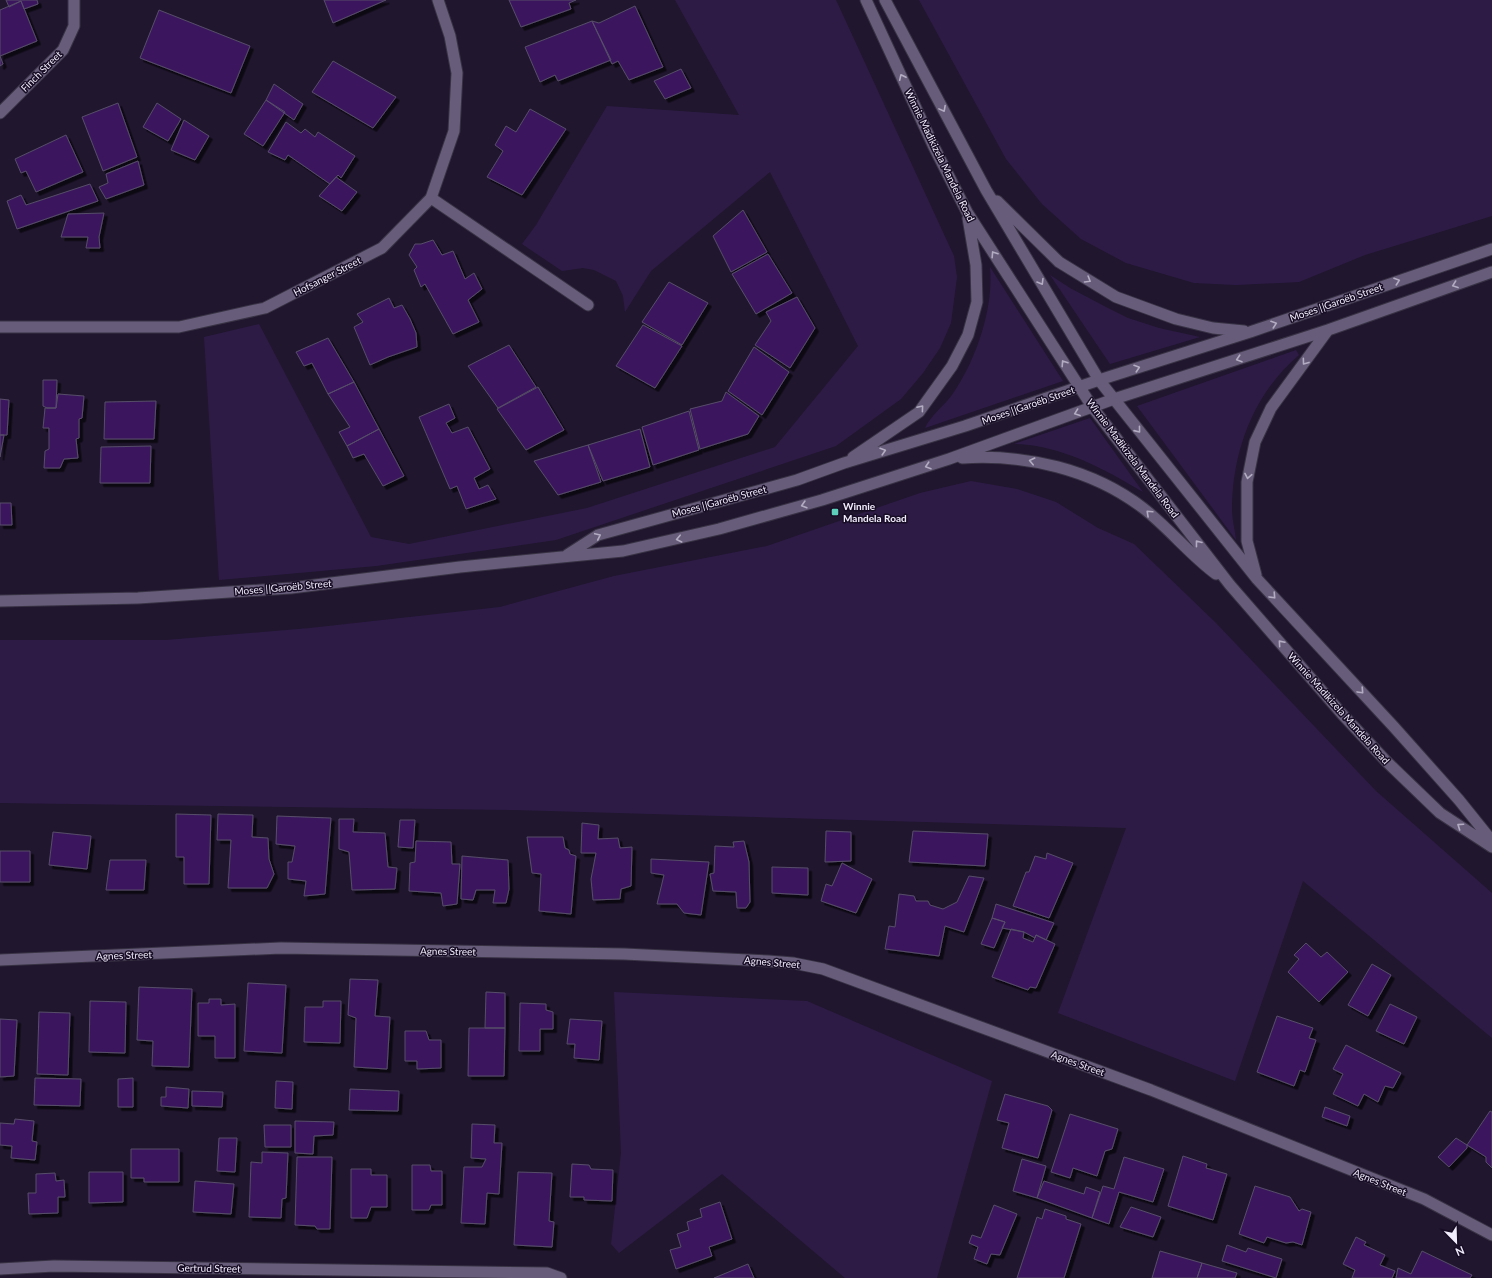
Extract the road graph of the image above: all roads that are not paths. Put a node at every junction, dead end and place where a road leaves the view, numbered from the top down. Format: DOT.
graph roads {
  1 [pos="74,0"];
  2 [pos="438,0"];
  3 [pos="866,0"];
  4 [pos="885,0"];
  5 [pos="0,113"];
  6 [pos="986,190"];
  7 [pos="431,198"];
  8 [pos="967,212"];
  9 [pos="1492,249"];
  10 [pos="1492,272"];
  11 [pos="588,305"];
  12 [pos="0,327"];
  13 [pos="1328,330"];
  14 [pos="1250,332"];
  15 [pos="1100,380"];
  16 [pos="1080,387"];
  17 [pos="1114,400"];
  18 [pos="1093,408"];
  19 [pos="949,459"];
  20 [pos="844,463"];
  21 [pos="564,556"];
  22 [pos="1257,579"];
  23 [pos="1230,586"];
  24 [pos="0,601"];
  25 [pos="1492,841"];
  26 [pos="1492,847"];
  27 [pos="0,960"];
  28 [pos="1492,1235"];
  29 [pos="0,1269"];
  30 [pos="561,1278"];
  1 -- 5 [label="main road, Finch Street"];
  2 -- 7 [label="main road, Hofsanger Street"];
  8 -- 3 [label="main road, Winnie Madikizela Mandela Road, one-way"];
  4 -- 6 [label="main road, Winnie Madikizela Mandela Road, one-way"];
  6 -- 14 [label="main road, one-way"];
  6 -- 15 [label="main road, Winnie Madikizela Mandela Road, one-way"];
  7 -- 11 [label="main road"];
  7 -- 12 [label="main road, Hofsanger Street"];
  16 -- 8 [label="main road, Winnie Madikizela Mandela Road, one-way"];
  20 -- 8 [label="main road, one-way"];
  14 -- 9 [label="main road, Moses ǁGaroëb Street, one-way"];
  10 -- 13 [label="main road, Moses ǁGaroëb Street, one-way"];
  13 -- 17 [label="main road, Moses ǁGaroëb Street, one-way"];
  13 -- 22 [label="main road, one-way"];
  15 -- 14 [label="main road, Moses ǁGaroëb Street, one-way"];
  15 -- 16 [label="main road, Moses ǁGaroëb Street"];
  15 -- 17 [label="main road, Winnie Madikizela Mandela Road"];
  16 -- 18 [label="main road, Winnie Madikizela Mandela Road"];
  20 -- 16 [label="main road, Moses ǁGaroëb Street, one-way"];
  17 -- 18 [label="main road, Moses ǁGaroëb Street"];
  17 -- 22 [label="main road, Winnie Madikizela Mandela Road, one-way"];
  18 -- 19 [label="main road, Moses ǁGaroëb Street, one-way"];
  23 -- 18 [label="main road, Winnie Madikizela Mandela Road, one-way"];
  19 -- 21 [label="main road, Moses ǁGaroëb Street, one-way"];
  23 -- 19 [label="main road, one-way"];
  21 -- 20 [label="main road, Moses ǁGaroëb Street, one-way"];
  21 -- 24 [label="main road, Moses ǁGaroëb Street"];
  22 -- 25 [label="main road, Winnie Madikizela Mandela Road, one-way"];
  26 -- 23 [label="main road, Winnie Madikizela Mandela Road, one-way"];
  27 -- 28 [label="main road, Agnes Street"];
  29 -- 30 [label="main road, Gertrud Street"];
}
